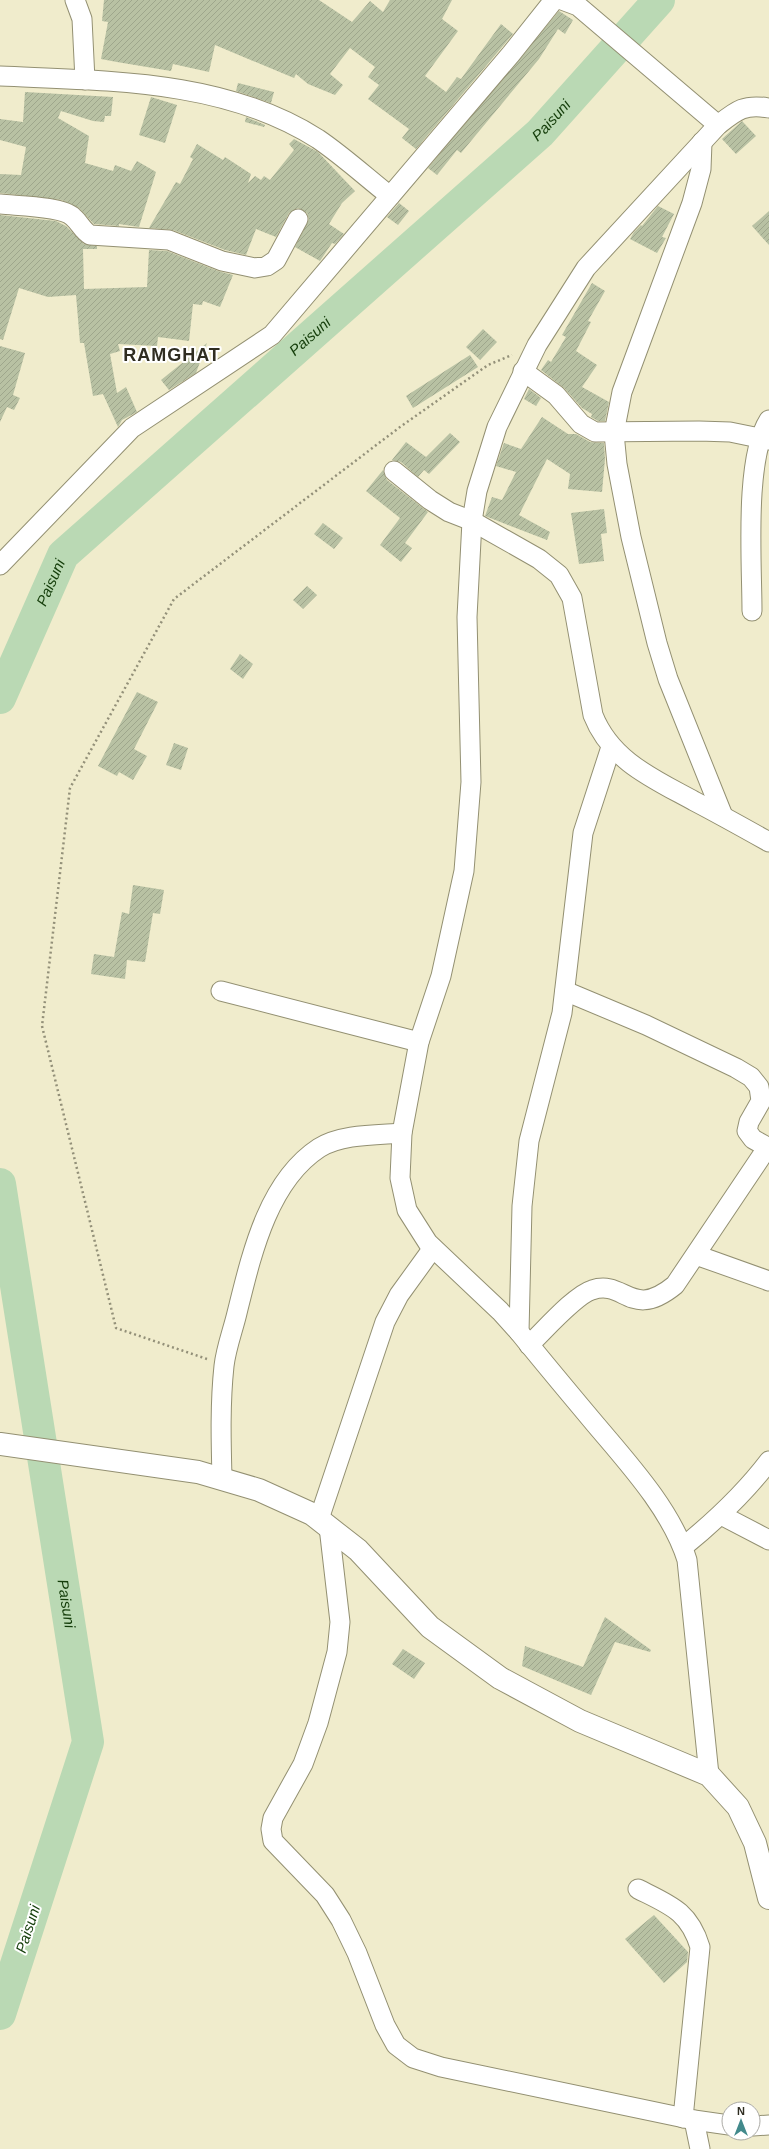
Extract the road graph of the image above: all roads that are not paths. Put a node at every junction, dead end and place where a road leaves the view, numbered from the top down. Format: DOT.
graph roads {
  1 [pos="75,0"];
  2 [pos="89,0"];
  3 [pos="554,0"];
  4 [pos="570,3"];
  5 [pos="82,19"];
  6 [pos="0,76"];
  7 [pos="85,80"];
  8 [pos="769,108"];
  9 [pos="712,120"];
  10 [pos="702,142"];
  11 [pos="390,196"];
  12 [pos="0,204"];
  13 [pos="298,219"];
  14 [pos="523,371"];
  15 [pos="769,420"];
  16 [pos="614,433"];
  17 [pos="764,438"];
  18 [pos="394,471"];
  19 [pos="472,521"];
  20 [pos="0,565"];
  21 [pos="752,611"];
  22 [pos="611,747"];
  23 [pos="723,816"];
  24 [pos="769,842"];
  25 [pos="221,991"];
  26 [pos="565,991"];
  27 [pos="419,1042"];
  28 [pos="402,1133"];
  29 [pos="768,1148"];
  30 [pos="433,1248"];
  31 [pos="696,1255"];
  32 [pos="769,1281"];
  33 [pos="524,1339"];
  34 [pos="0,1444"];
  35 [pos="769,1461"];
  36 [pos="222,1478"];
  37 [pos="721,1515"];
  38 [pos="324,1523"];
  39 [pos="769,1540"];
  40 [pos="683,1547"];
  41 [pos="709,1775"];
  42 [pos="638,1889"];
  43 [pos="769,1898"];
  44 [pos="689,2119"];
  45 [pos="721,2124"];
  46 [pos="700,2149"];
  1 -- 5 [label="street"];
  2 -- 5 [label="street"];
  3 -- 11 [label="street"];
  4 -- 9 [label="street"];
  5 -- 7 [label="street"];
  6 -- 7 [label="street"];
  7 -- 11 [label="street"];
  8 -- 9 [label="street"];
  9 -- 10 [label="street"];
  10 -- 14 [label="street"];
  10 -- 16 [label="street"];
  11 -- 20 [label="street"];
  12 -- 13 [label="street"];
  14 -- 16 [label="street"];
  14 -- 19 [label="street"];
  15 -- 17 [label="street"];
  16 -- 17 [label="street"];
  16 -- 23 [label="street"];
  17 -- 21 [label="street"];
  18 -- 19 [label="street"];
  19 -- 22 [label="street"];
  19 -- 27 [label="street"];
  22 -- 23 [label="street"];
  22 -- 26 [label="street"];
  23 -- 24 [label="street"];
  25 -- 27 [label="street"];
  26 -- 29 [label="street"];
  26 -- 33 [label="street"];
  27 -- 28 [label="street"];
  28 -- 30 [label="street"];
  28 -- 36 [label="street"];
  29 -- 31 [label="street"];
  30 -- 33 [label="street"];
  30 -- 38 [label="street"];
  31 -- 32 [label="street"];
  31 -- 33 [label="street"];
  33 -- 40 [label="street"];
  34 -- 36 [label="street"];
  35 -- 37 [label="street"];
  36 -- 38 [label="street"];
  37 -- 39 [label="street"];
  37 -- 40 [label="street"];
  38 -- 41 [label="street"];
  38 -- 44 [label="street"];
  40 -- 41 [label="street"];
  41 -- 43 [label="street"];
  42 -- 44 [label="street"];
  44 -- 45 [label="street"];
  44 -- 46 [label="street"];
}
